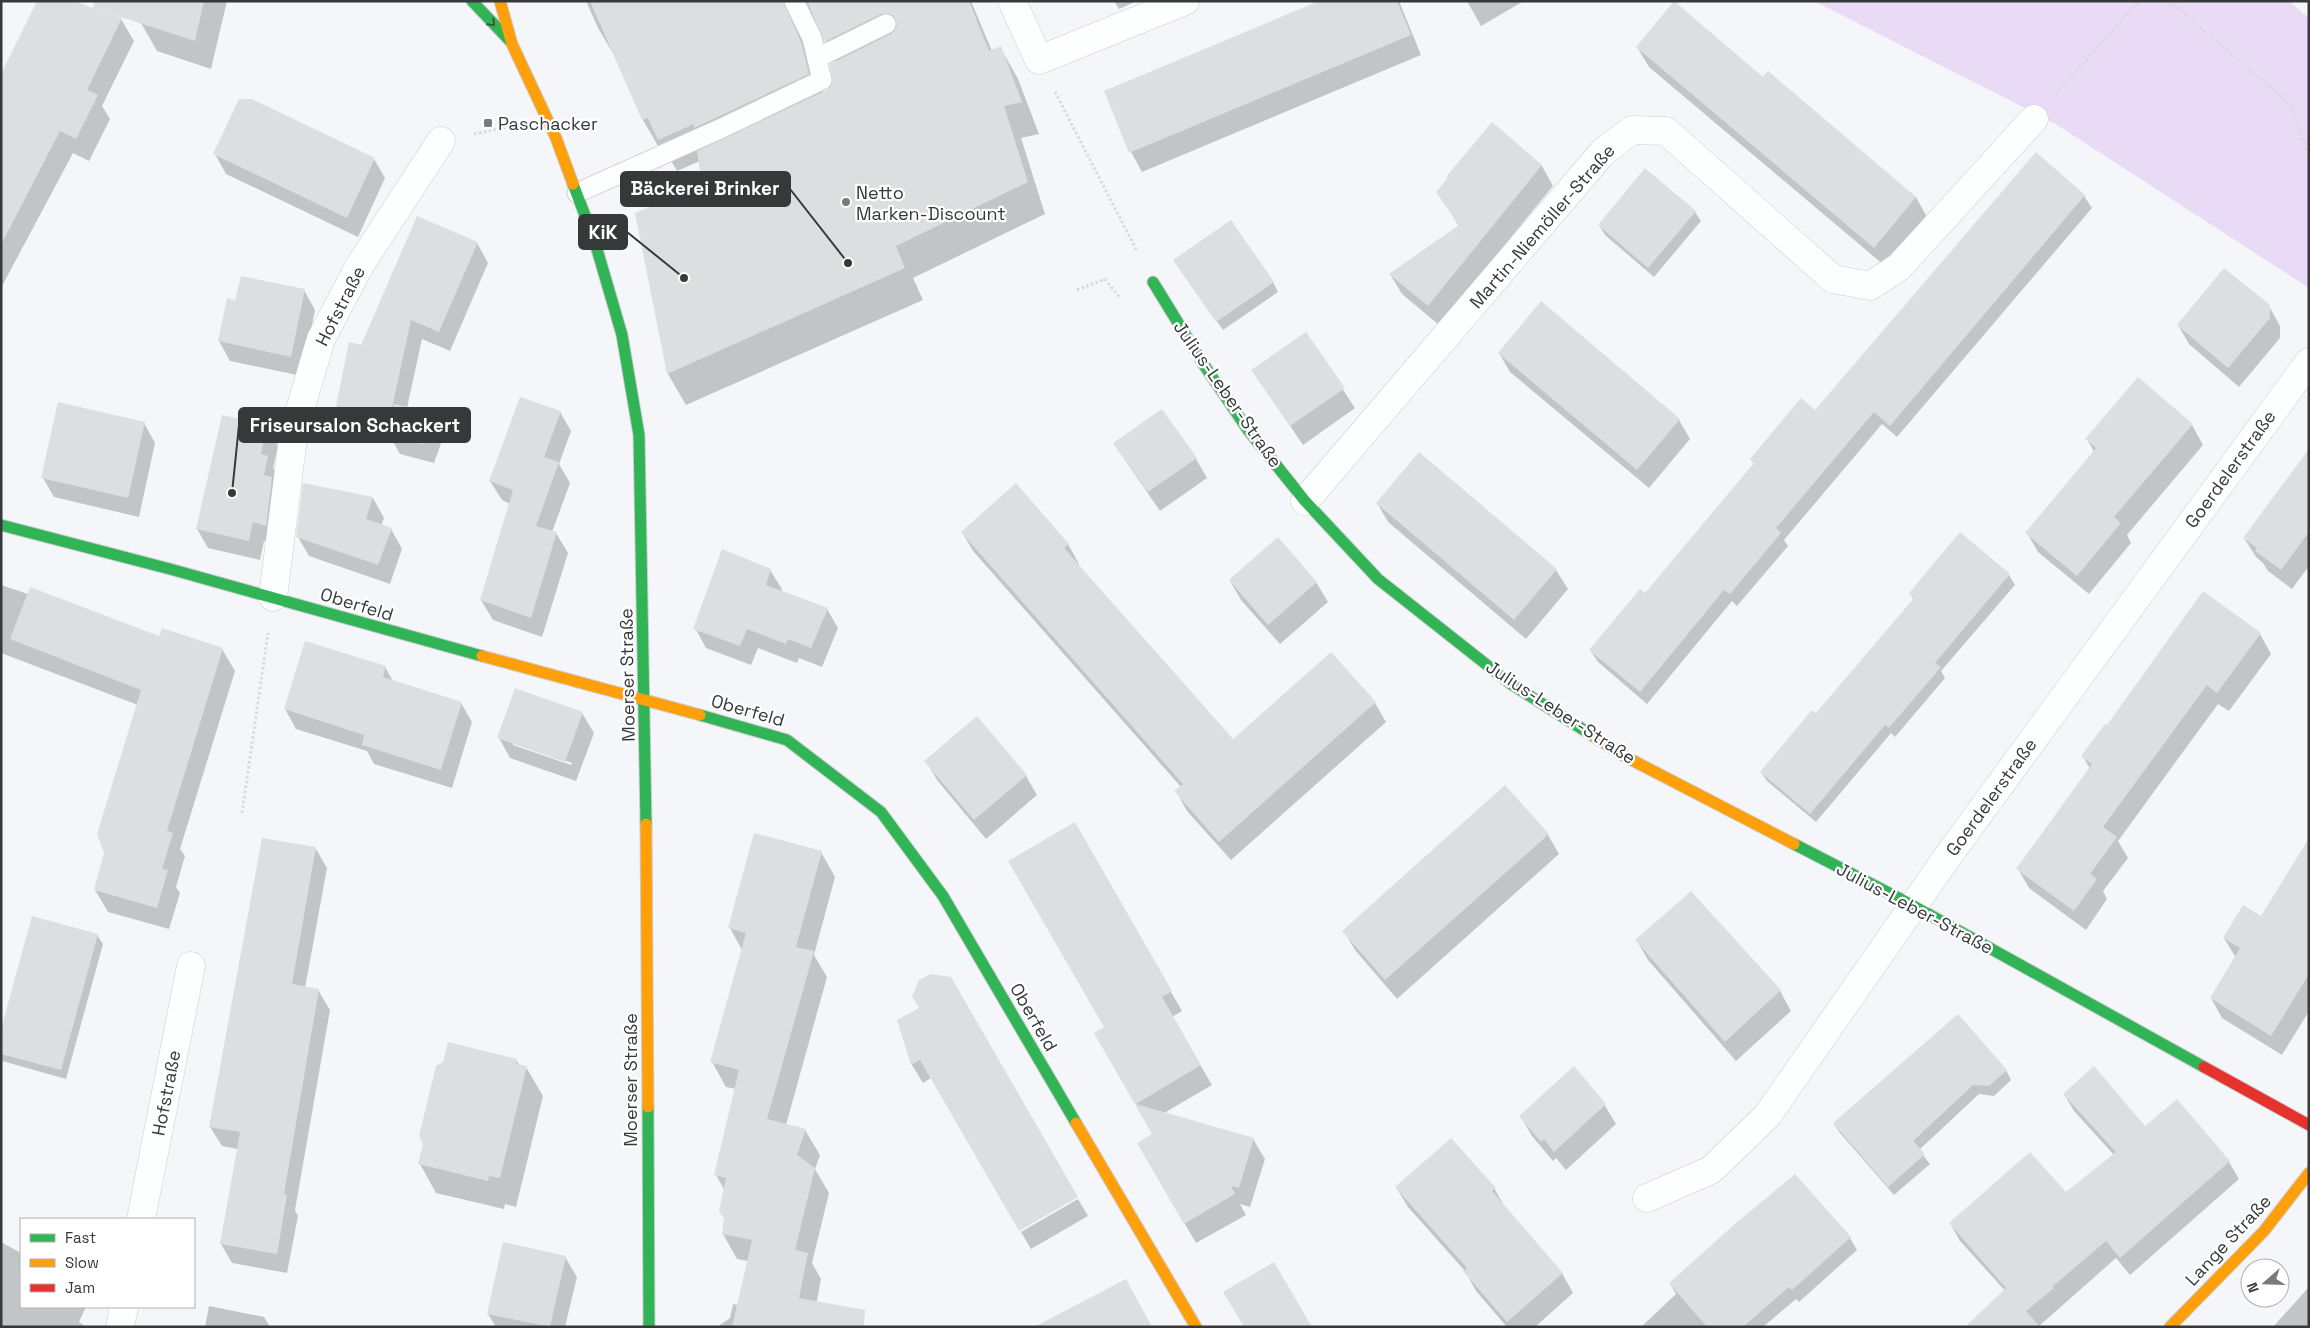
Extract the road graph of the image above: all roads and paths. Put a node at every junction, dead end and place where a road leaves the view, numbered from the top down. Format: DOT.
graph roads {
  1 [pos="472,1"];
  2 [pos="500,1"];
  3 [pos="794,1"];
  4 [pos="1012,1"];
  5 [pos="1185,1"];
  6 [pos="2138,1"];
  7 [pos="2169,1"];
  8 [pos="886,24"];
  9 [pos="512,44"];
  10 [pos="816,58"];
  11 [pos="1039,60"];
  12 [pos="547,119"];
  13 [pos="2034,119"];
  14 [pos="441,141"];
  15 [pos="2309,156"];
  16 [pos="577,193"];
  17 [pos="1153,282"];
  18 [pos="1077,290"];
  19 [pos="2309,362"];
  20 [pos="1305,501"];
  21 [pos="1,525"];
  22 [pos="273,597"];
  23 [pos="645,699"];
  24 [pos="242,813"];
  25 [pos="1914,906"];
  26 [pos="191,966"];
  27 [pos="2309,1125"];
  28 [pos="2309,1173"];
  29 [pos="1647,1198"];
  30 [pos="141,1218"];
  31 [pos="124,1308"];
  32 [pos="120,1327"];
  33 [pos="649,1327"];
  34 [pos="1196,1327"];
  35 [pos="2170,1327"];
  1 -- 9 [label="street, Moerser Straße, one-way"];
  2 -- 9 [label="street, Moerser Straße"];
  3 -- 10 [label="lane"];
  4 -- 11 [label="street"];
  5 -- 11 [label="street"];
  6 -- 13 [label="path"];
  7 -- 15 [label="path"];
  8 -- 10 [label="lane"];
  9 -- 12 [label="street, Moerser Straße"];
  10 -- 16 [label="lane"];
  11 -- 17 [label="path"];
  12 -- 14 [label="path"];
  12 -- 16 [label="street, Moerser Straße"];
  13 -- 20 [label="street, Martin-Niemöller-Straße"];
  14 -- 22 [label="street, Hofstraße"];
  16 -- 23 [label="street, Moerser Straße"];
  17 -- 18 [label="path"];
  17 -- 20 [label="street, Julius-Leber-Straße"];
  19 -- 25 [label="street, Goerdelerstraße"];
  20 -- 25 [label="street, Julius-Leber-Straße"];
  21 -- 22 [label="street, Oberfeld"];
  22 -- 23 [label="street, Oberfeld"];
  22 -- 24 [label="path"];
  23 -- 33 [label="street, Moerser Straße"];
  23 -- 34 [label="street, Oberfeld"];
  25 -- 27 [label="street, Julius-Leber-Straße"];
  25 -- 29 [label="street, Goerdelerstraße"];
  26 -- 30 [label="street, Hofstraße"];
  28 -- 35 [label="street, Lange Straße"];
  31 -- 32 [label="street"];
}
